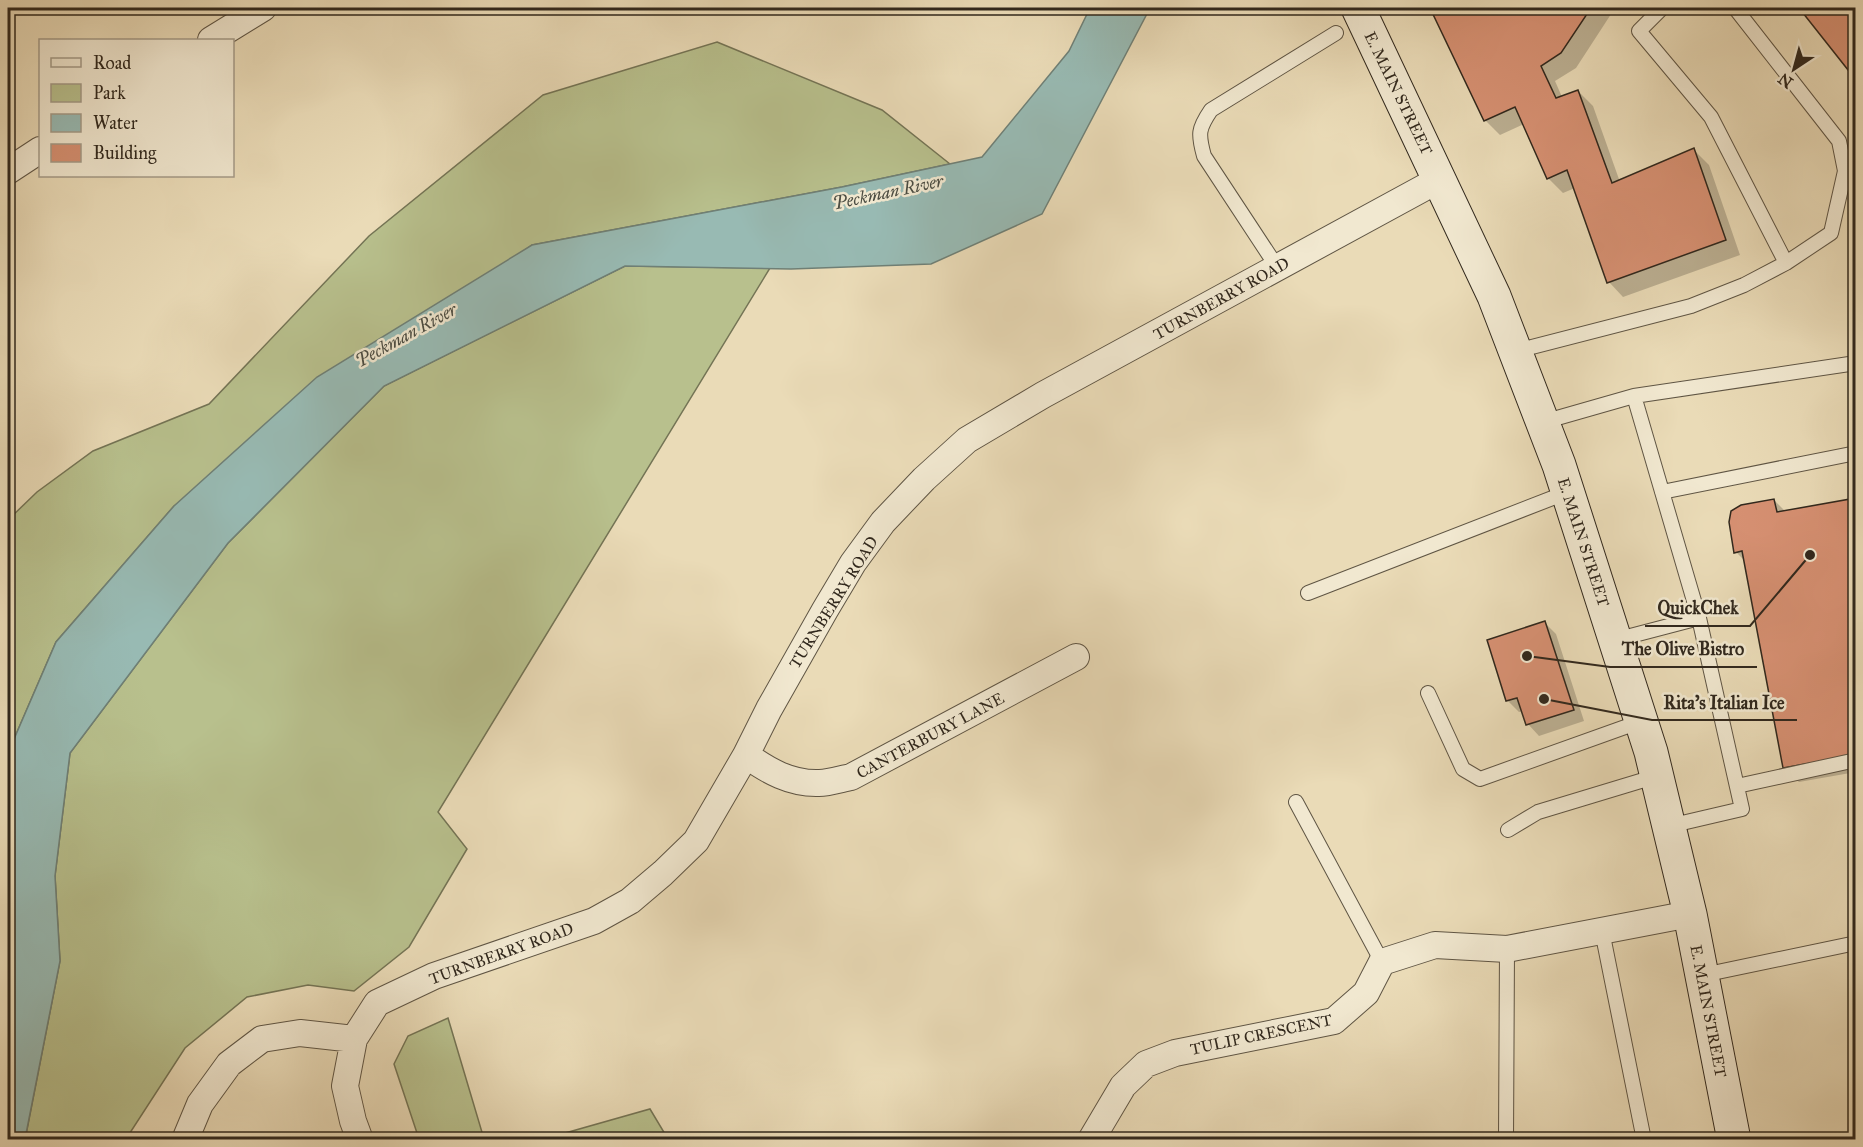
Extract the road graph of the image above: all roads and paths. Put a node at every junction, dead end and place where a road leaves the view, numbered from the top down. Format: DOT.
graph roads {
  1 [pos="263,8"];
  2 [pos="1358,8"];
  3 [pos="1662,8"];
  4 [pos="1735,8"];
  5 [pos="1336,33"];
  6 [pos="213,39"];
  7 [pos="39,151"];
  8 [pos="8,171"];
  9 [pos="1440,179"];
  10 [pos="1786,263"];
  11 [pos="1277,267"];
  12 [pos="1515,351"];
  13 [pos="1856,363"];
  14 [pos="1634,396"];
  15 [pos="1543,422"];
  16 [pos="1856,453"];
  17 [pos="1568,492"];
  18 [pos="1662,492"];
  19 [pos="1308,594"];
  20 [pos="1699,618"];
  21 [pos="1615,640"];
  22 [pos="1076,657"];
  23 [pos="1428,693"];
  24 [pos="1642,721"];
  25 [pos="746,755"];
  26 [pos="1856,760"];
  27 [pos="1657,776"];
  28 [pos="1737,786"];
  29 [pos="1296,802"];
  30 [pos="1668,826"];
  31 [pos="1508,830"];
  32 [pos="1690,914"];
  33 [pos="1602,931"];
  34 [pos="1856,943"];
  35 [pos="1507,949"];
  36 [pos="1382,962"];
  37 [pos="1703,975"];
  38 [pos="354,1039"];
  39 [pos="185,1140"];
  40 [pos="360,1140"];
  41 [pos="1091,1140"];
  42 [pos="1506,1140"];
  43 [pos="1644,1140"];
  44 [pos="1734,1140"];
  1 -- 6 [label="street"];
  2 -- 9 [label="main road, E. MAIN STREET"];
  3 -- 10 [label="lane"];
  4 -- 10 [label="lane"];
  5 -- 11 [label="lane"];
  7 -- 8 [label="street"];
  9 -- 11 [label="street, TURNBERRY ROAD"];
  9 -- 12 [label="main road, E. MAIN STREET"];
  10 -- 12 [label="lane"];
  11 -- 25 [label="street, TURNBERRY ROAD"];
  12 -- 15 [label="main road, E. MAIN STREET"];
  13 -- 14 [label="lane"];
  14 -- 15 [label="lane"];
  14 -- 18 [label="lane"];
  15 -- 17 [label="main road, E. MAIN STREET"];
  16 -- 18 [label="lane"];
  17 -- 19 [label="lane"];
  17 -- 21 [label="main road, E. MAIN STREET"];
  18 -- 20 [label="lane"];
  20 -- 21 [label="lane"];
  20 -- 28 [label="lane"];
  21 -- 24 [label="main road, E. MAIN STREET"];
  22 -- 25 [label="street, CANTERBURY LANE"];
  23 -- 24 [label="lane"];
  24 -- 27 [label="main road, E. MAIN STREET"];
  25 -- 38 [label="street, TURNBERRY ROAD"];
  26 -- 28 [label="lane"];
  27 -- 30 [label="main road, E. MAIN STREET"];
  27 -- 31 [label="lane"];
  28 -- 30 [label="lane"];
  29 -- 36 [label="lane"];
  30 -- 32 [label="main road, E. MAIN STREET"];
  32 -- 33 [label="street"];
  32 -- 37 [label="main road, E. MAIN STREET"];
  33 -- 35 [label="street"];
  33 -- 43 [label="lane"];
  34 -- 37 [label="lane"];
  35 -- 36 [label="street"];
  35 -- 42 [label="lane"];
  36 -- 41 [label="street, TULIP CRESCENT"];
  37 -- 44 [label="main road, E. MAIN STREET"];
  38 -- 39 [label="street"];
  38 -- 40 [label="street, TURNBERRY ROAD"];
}
